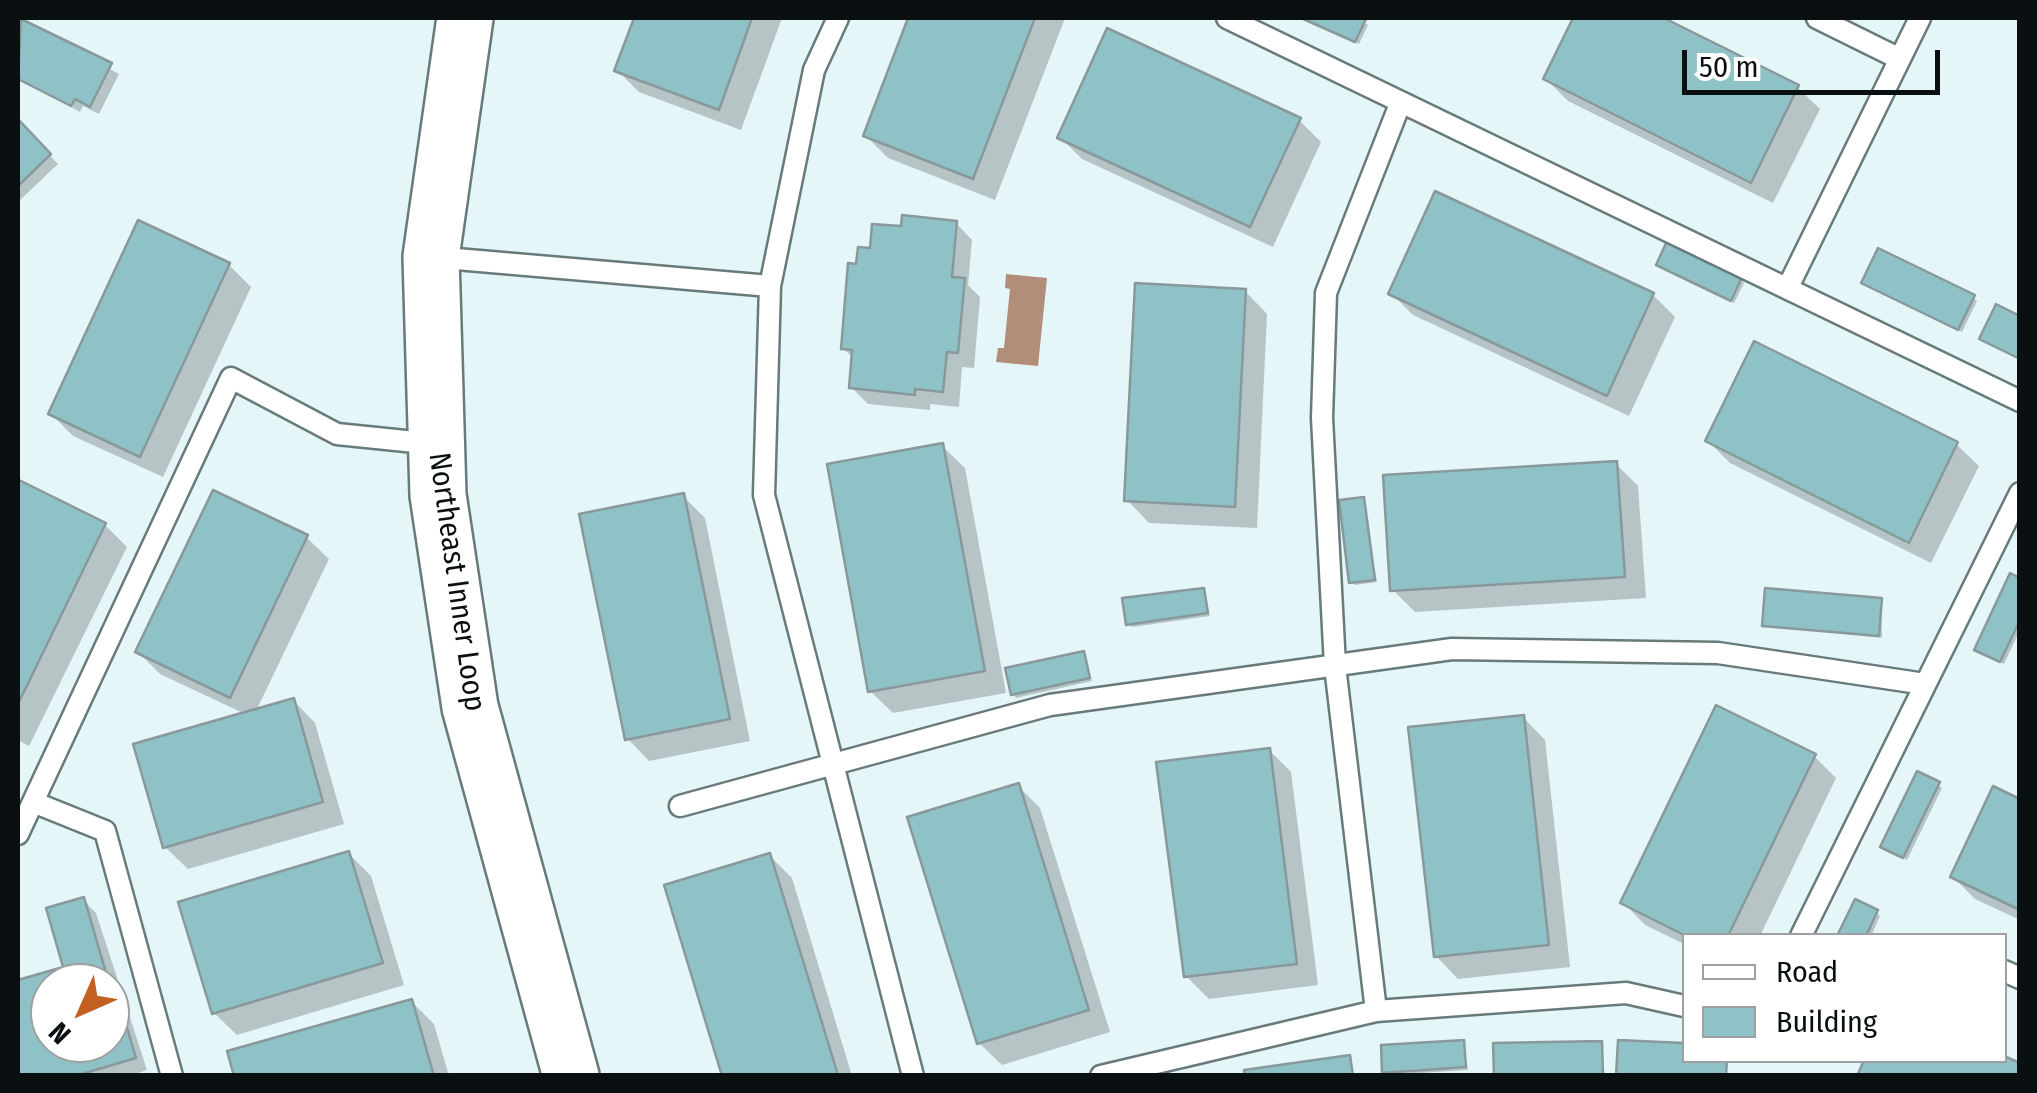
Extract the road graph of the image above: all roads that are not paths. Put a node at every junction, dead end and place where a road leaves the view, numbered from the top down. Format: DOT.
graph roads {
  1 [pos="465,18"];
  2 [pos="838,18"];
  3 [pos="1227,18"];
  4 [pos="1817,18"];
  5 [pos="1920,18"];
  6 [pos="1900,59"];
  7 [pos="1400,104"];
  8 [pos="430,257"];
  9 [pos="770,286"];
  10 [pos="1788,287"];
  11 [pos="2020,401"];
  12 [pos="437,444"];
  13 [pos="2020,493"];
  14 [pos="1335,666"];
  15 [pos="1925,684"];
  16 [pos="833,765"];
  17 [pos="33,802"];
  18 [pos="680,806"];
  19 [pos="18,834"];
  20 [pos="1801,933"];
  21 [pos="1682,1006"];
  22 [pos="1376,1011"];
  23 [pos="172,1076"];
  24 [pos="571,1076"];
  25 [pos="913,1076"];
  26 [pos="1101,1076"];
  1 -- 8 [label="main road, Northeast Inner Loop"];
  2 -- 9 [label="lane"];
  3 -- 7 [label="lane"];
  4 -- 6 [label="lane"];
  5 -- 6 [label="lane"];
  6 -- 10 [label="lane"];
  7 -- 10 [label="lane"];
  7 -- 14 [label="lane"];
  8 -- 9 [label="lane"];
  8 -- 12 [label="main road, Northeast Inner Loop"];
  9 -- 16 [label="lane"];
  10 -- 11 [label="lane"];
  12 -- 17 [label="lane"];
  12 -- 24 [label="main road, Northeast Inner Loop"];
  13 -- 15 [label="lane"];
  14 -- 15 [label="lane"];
  14 -- 16 [label="lane"];
  14 -- 22 [label="lane"];
  15 -- 20 [label="lane"];
  16 -- 18 [label="lane"];
  16 -- 25 [label="lane"];
  17 -- 19 [label="lane"];
  17 -- 23 [label="lane"];
  21 -- 22 [label="lane"];
  22 -- 26 [label="lane"];
}
